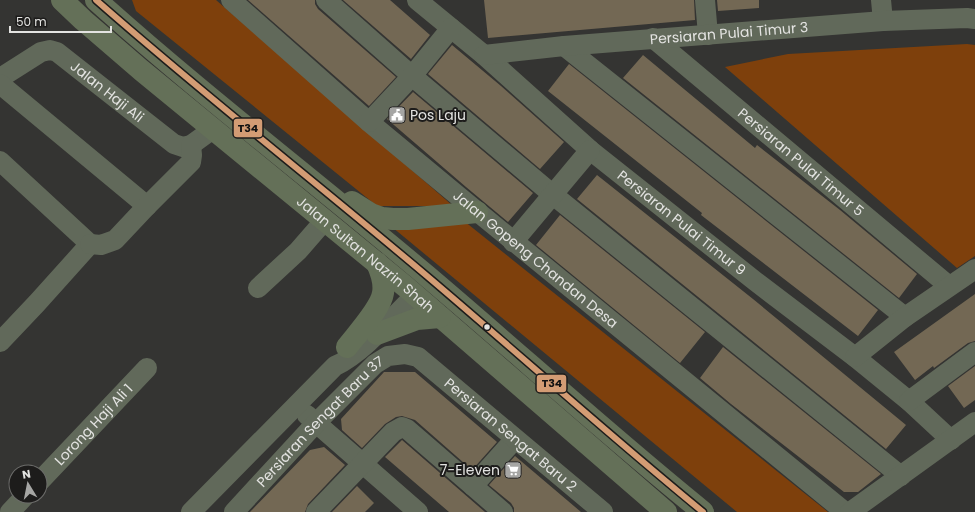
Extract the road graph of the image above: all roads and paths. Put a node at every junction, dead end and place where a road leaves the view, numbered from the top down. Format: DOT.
graph roads {
  1 [pos="62,0"];
  2 [pos="231,0"];
  3 [pos="326,0"];
  4 [pos="417,0"];
  5 [pos="705,0"];
  6 [pos="881,0"];
  7 [pos="96,1"];
  8 [pos="975,19"];
  9 [pos="883,21"];
  10 [pos="451,28"];
  11 [pos="708,35"];
  12 [pos="653,38"];
  13 [pos="564,46"];
  14 [pos="484,55"];
  15 [pos="141,70"];
  16 [pos="412,76"];
  17 [pos="0,78"];
  18 [pos="0,84"];
  19 [pos="369,122"];
  20 [pos="213,129"];
  21 [pos="191,145"];
  22 [pos="590,150"];
  23 [pos="0,162"];
  24 [pos="314,183"];
  25 [pos="552,194"];
  26 [pos="147,206"];
  27 [pos="477,212"];
  28 [pos="325,220"];
  29 [pos="513,242"];
  30 [pos="90,244"];
  31 [pos="377,263"];
  32 [pos="975,269"];
  33 [pos="949,286"];
  34 [pos="258,288"];
  35 [pos="412,289"];
  36 [pos="440,317"];
  37 [pos="905,317"];
  38 [pos="377,334"];
  39 [pos="0,342"];
  40 [pos="347,346"];
  41 [pos="975,352"];
  42 [pos="418,357"];
  43 [pos="855,357"];
  44 [pos="335,366"];
  45 [pos="147,368"];
  46 [pos="564,396"];
  47 [pos="909,401"];
  48 [pos="296,406"];
  49 [pos="975,422"];
  50 [pos="316,423"];
  51 [pos="515,438"];
  52 [pos="951,440"];
  53 [pos="362,464"];
  54 [pos="48,473"];
  55 [pos="901,476"];
  56 [pos="473,486"];
  57 [pos="18,504"];
  58 [pos="407,509"];
  59 [pos="655,509"];
  60 [pos="10,512"];
  61 [pos="191,512"];
  62 [pos="234,512"];
  63 [pos="316,512"];
  64 [pos="503,512"];
  65 [pos="603,512"];
  66 [pos="703,512"];
  67 [pos="845,512"];
  68 [pos="850,512"];
  1 -- 15 [label="highway, Jalan Sultan Nazrin Shah"];
  2 -- 19 [label="street, Jalan Gopeng Chandan Desa"];
  3 -- 16 [label="street"];
  4 -- 10 [label="street, Persiaran Pulai Timur 9"];
  5 -- 11 [label="street"];
  6 -- 9 [label="street"];
  7 -- 15 [label="highway"];
  7 -- 24 [label="highway, Jalan Sultan Nazrin Shah"];
  8 -- 9 [label="street, Persiaran Pulai Timur 3"];
  9 -- 11 [label="street, Persiaran Pulai Timur 3"];
  10 -- 14 [label="street, Persiaran Pulai Timur 9"];
  10 -- 16 [label="street"];
  11 -- 12 [label="street, Persiaran Pulai Timur 3"];
  12 -- 13 [label="street, Persiaran Pulai Timur 3"];
  12 -- 33 [label="street, Persiaran Pulai Timur 5"];
  13 -- 14 [label="street, Persiaran Pulai Timur 3"];
  13 -- 37 [label="street"];
  14 -- 22 [label="street, Persiaran Pulai Timur 9"];
  15 -- 20 [label="highway, Jalan Sultan Nazrin Shah"];
  16 -- 19 [label="street"];
  16 -- 25 [label="street"];
  17 -- 21 [label="street, Jalan Haji Ali"];
  18 -- 26 [label="street"];
  19 -- 27 [label="street, Jalan Gopeng Chandan Desa"];
  20 -- 21 [label="street"];
  20 -- 28 [label="highway, Jalan Sultan Nazrin Shah"];
  21 -- 26 [label="street"];
  22 -- 25 [label="street"];
  22 -- 43 [label="street, Persiaran Pulai Timur 9"];
  23 -- 30 [label="street"];
  24 -- 27 [label="highway"];
  24 -- 35 [label="highway"];
  24 -- 46 [label="highway, Jalan Sultan Nazrin Shah"];
  25 -- 29 [label="street"];
  25 -- 55 [label="street"];
  26 -- 30 [label="street"];
  27 -- 29 [label="street, Jalan Gopeng Chandan Desa"];
  28 -- 31 [label="highway, Jalan Sultan Nazrin Shah"];
  28 -- 34 [label="street"];
  29 -- 67 [label="street, Jalan Gopeng Chandan Desa"];
  30 -- 39 [label="street"];
  31 -- 35 [label="highway, Jalan Sultan Nazrin Shah"];
  31 -- 40 [label="highway"];
  32 -- 33 [label="street"];
  33 -- 37 [label="street"];
  35 -- 36 [label="highway, Jalan Sultan Nazrin Shah"];
  35 -- 38 [label="street"];
  35 -- 40 [label="street"];
  35 -- 46 [label="highway"];
  36 -- 38 [label="highway"];
  36 -- 59 [label="highway, Jalan Sultan Nazrin Shah"];
  37 -- 43 [label="street"];
  38 -- 44 [label="street"];
  40 -- 44 [label="street"];
  41 -- 47 [label="street"];
  42 -- 50 [label="street, Persiaran Sengat Baru 37"];
  42 -- 51 [label="street, Persiaran Sengat Baru 2"];
  43 -- 47 [label="street, Persiaran Pulai Timur 9"];
  44 -- 48 [label="street"];
  45 -- 54 [label="street, Lorong Haji Ali 1"];
  46 -- 66 [label="highway, Jalan Sultan Nazrin Shah"];
  47 -- 52 [label="street, Persiaran Pulai Timur 9"];
  48 -- 50 [label="street"];
  48 -- 61 [label="street"];
  49 -- 52 [label="street"];
  50 -- 53 [label="street"];
  50 -- 62 [label="street, Persiaran Sengat Baru 37"];
  51 -- 56 [label="street"];
  51 -- 65 [label="street, Persiaran Sengat Baru 2"];
  52 -- 55 [label="street"];
  53 -- 56 [label="street"];
  53 -- 58 [label="street"];
  53 -- 63 [label="street"];
  55 -- 68 [label="street"];
  56 -- 64 [label="street"];
  57 -- 60 [label="street"];
}
